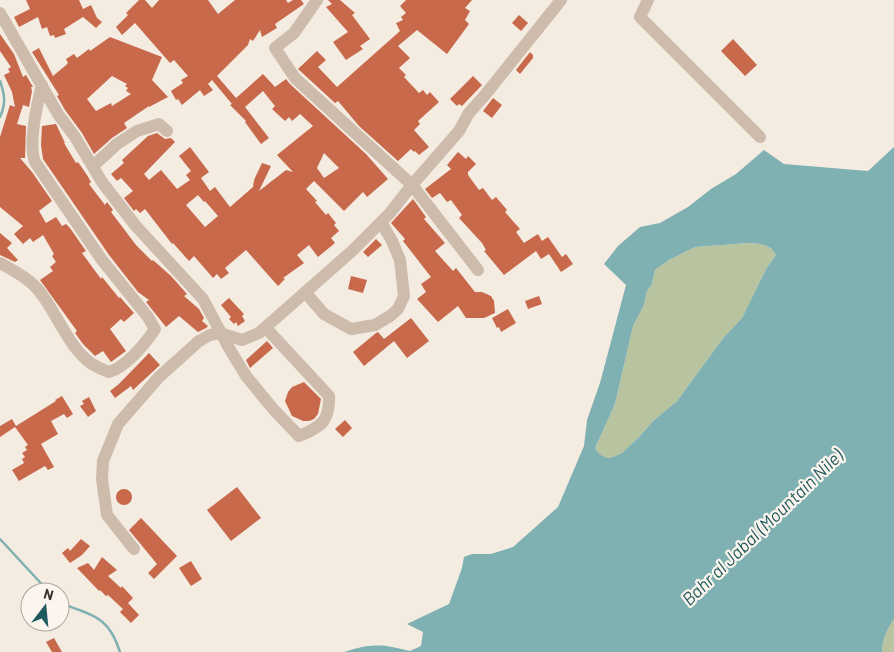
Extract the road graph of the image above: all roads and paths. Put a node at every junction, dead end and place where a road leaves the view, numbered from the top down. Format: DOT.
graph roads {
  1 [pos="317,0"];
  2 [pos="561,0"];
  3 [pos="648,0"];
  4 [pos="0,13"];
  5 [pos="42,85"];
  6 [pos="167,131"];
  7 [pos="760,137"];
  8 [pos="93,166"];
  9 [pos="412,185"];
  10 [pos="381,222"];
  11 [pos="0,263"];
  12 [pos="478,270"];
  13 [pos="305,292"];
  14 [pos="266,328"];
  15 [pos="220,333"];
  16 [pos="134,549"];
  1 -- 9 [label="street"];
  2 -- 9 [label="street"];
  3 -- 7 [label="street"];
  4 -- 5 [label="street"];
  5 -- 8 [label="street"];
  5 -- 11 [label="street"];
  6 -- 8 [label="street"];
  8 -- 15 [label="street"];
  9 -- 10 [label="street"];
  9 -- 12 [label="street"];
  10 -- 13 [label="street"];
  10 -- 13 [label="street"];
  13 -- 14 [label="street"];
  14 -- 15 [label="street"];
  14 -- 15 [label="street"];
  15 -- 16 [label="street"];
}
